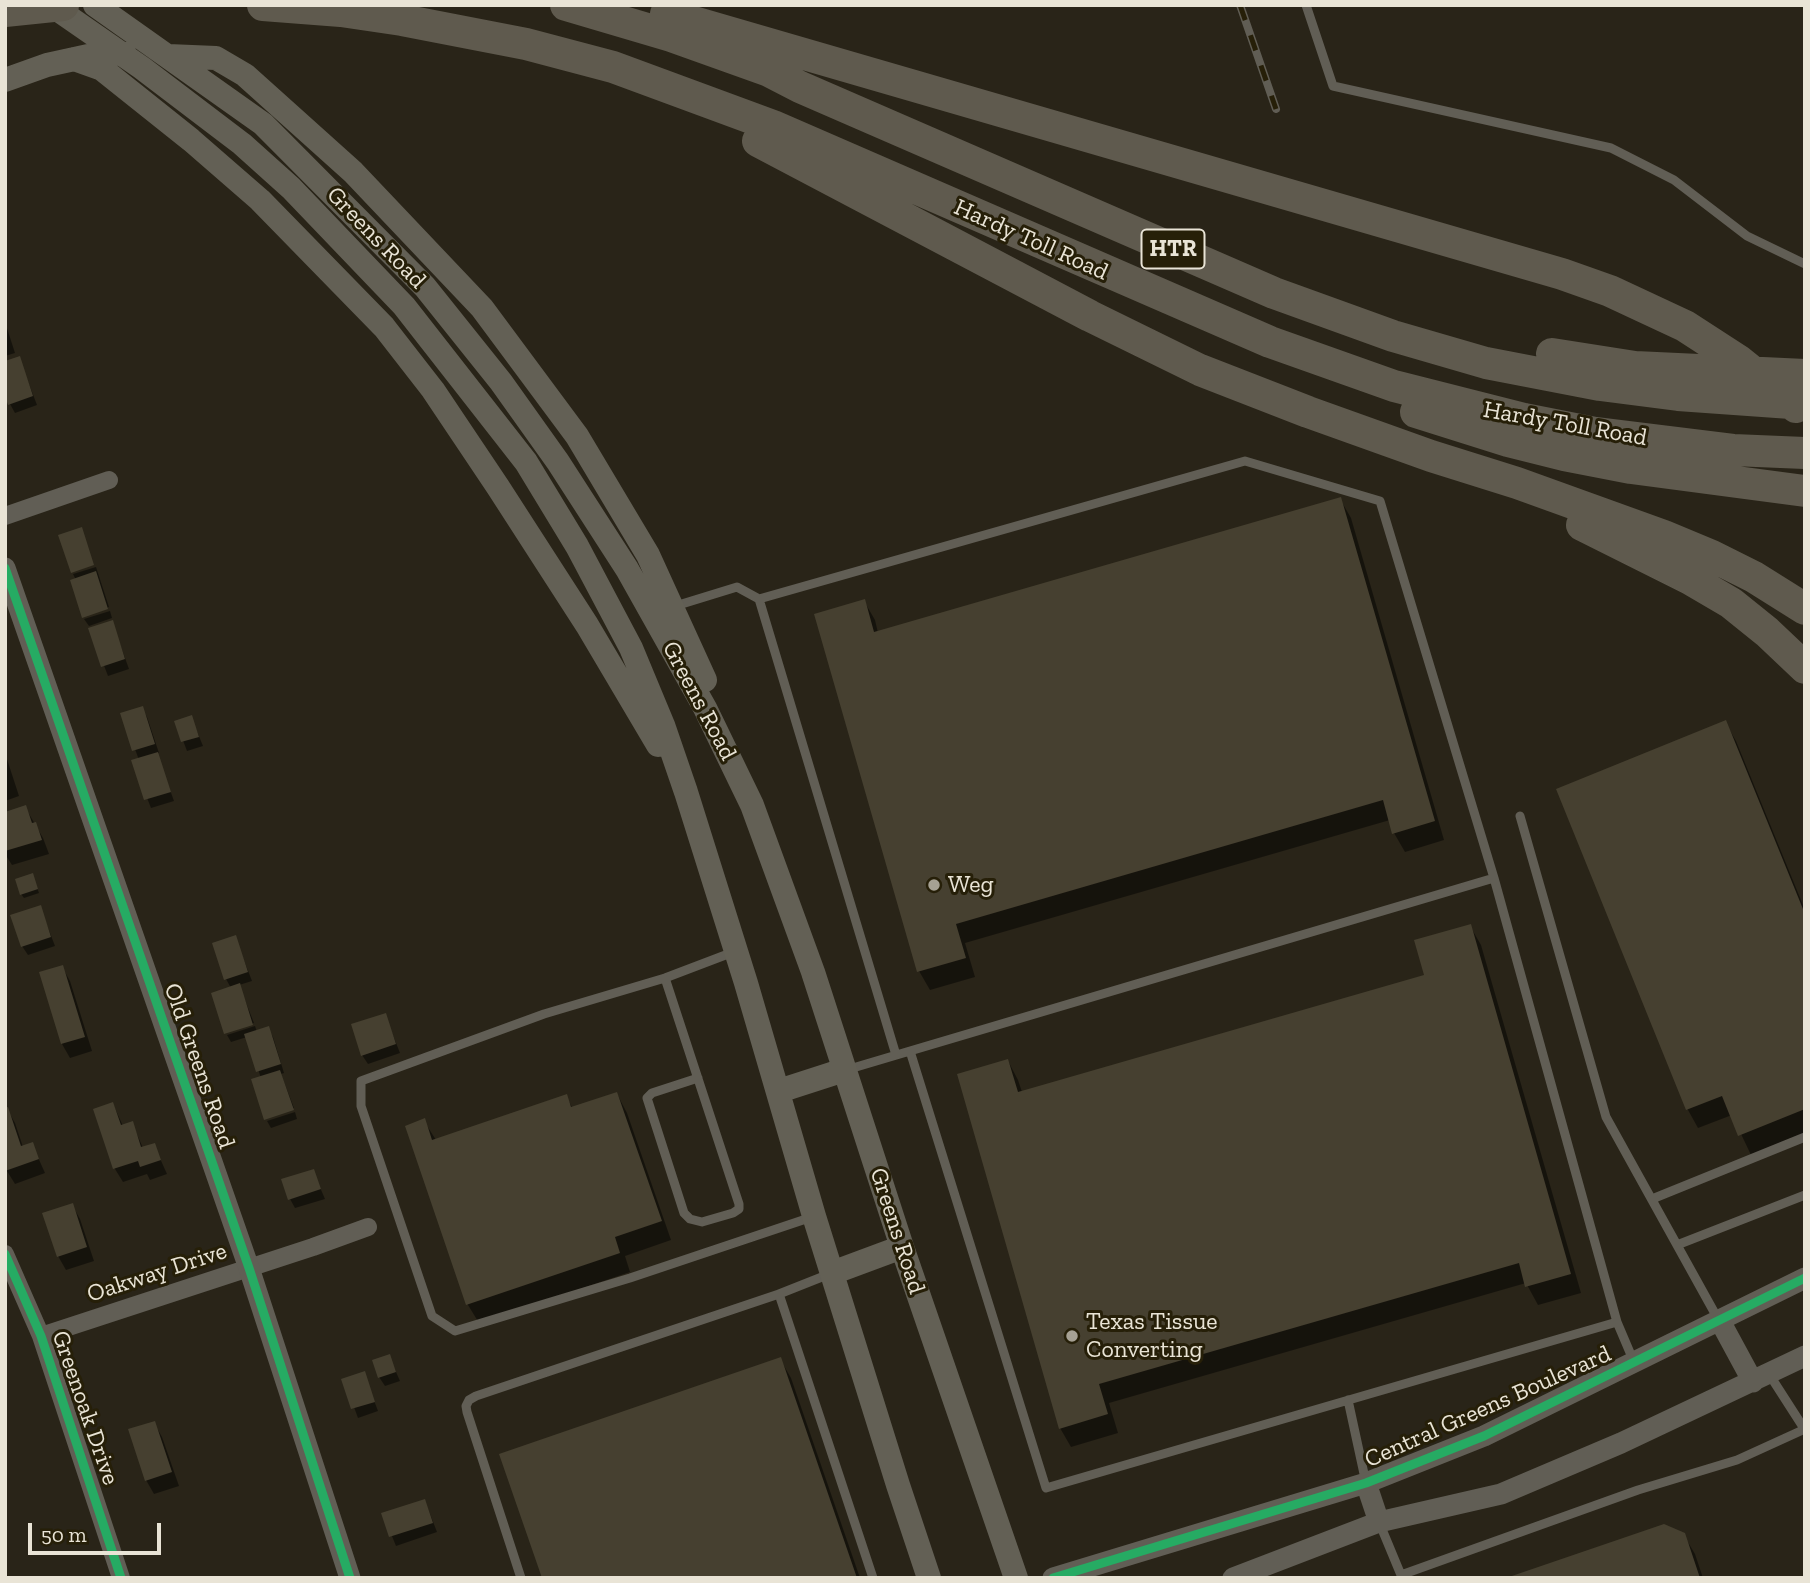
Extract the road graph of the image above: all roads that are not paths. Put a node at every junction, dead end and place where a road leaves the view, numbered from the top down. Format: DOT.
graph roads {
  1 [pos="51,5"];
  2 [pos="63,5"];
  3 [pos="95,5"];
  4 [pos="263,5"];
  5 [pos="566,5"];
  6 [pos="635,5"];
  7 [pos="1306,5"];
  8 [pos="5,11"];
  9 [pos="74,59"];
  10 [pos="613,67"];
  11 [pos="245,75"];
  12 [pos="5,80"];
  13 [pos="191,140"];
  14 [pos="1805,264"];
  15 [pos="1321,310"];
  16 [pos="1270,342"];
  17 [pos="1805,375"];
  18 [pos="1805,404"];
  19 [pos="1805,415"];
  20 [pos="1805,453"];
  21 [pos="1431,456"];
  22 [pos="109,480"];
  23 [pos="1805,491"];
  24 [pos="5,516"];
  25 [pos="5,568"];
  26 [pos="759,599"];
  27 [pos="672,607"];
  28 [pos="1805,610"];
  29 [pos="1805,668"];
  30 [pos="686,792"];
  31 [pos="752,805"];
  32 [pos="1520,816"];
  33 [pos="1494,878"];
  34 [pos="736,951"];
  35 [pos="665,978"];
  36 [pos="910,1051"];
  37 [pos="896,1055"];
  38 [pos="845,1070"];
  39 [pos="698,1078"];
  40 [pos="779,1091"];
  41 [pos="1805,1137"];
  42 [pos="1805,1195"];
  43 [pos="1652,1199"];
  44 [pos="814,1216"];
  45 [pos="368,1227"];
  46 [pos="1677,1245"];
  47 [pos="902,1247"];
  48 [pos="5,1254"];
  49 [pos="249,1268"];
  50 [pos="832,1273"];
  51 [pos="1805,1278"];
  52 [pos="779,1294"];
  53 [pos="1720,1321"];
  54 [pos="1617,1322"];
  55 [pos="41,1336"];
  56 [pos="1805,1356"];
  57 [pos="1634,1363"];
  58 [pos="1761,1378"];
  59 [pos="1348,1400"];
  60 [pos="1805,1429"];
  61 [pos="1366,1483"];
  62 [pos="1379,1522"];
  63 [pos="1398,1576"];
  64 [pos="121,1578"];
  65 [pos="350,1578"];
  66 [pos="521,1578"];
  67 [pos="873,1578"];
  68 [pos="929,1578"];
  69 [pos="1016,1578"];
  70 [pos="1054,1578"];
  71 [pos="1233,1578"];
  1 -- 30 [label="main road, Greens Road"];
  2 -- 8 [label="highway"];
  3 -- 31 [label="main road, Greens Road"];
  4 -- 10 [label="highway, Hardy Toll Road / HTR"];
  5 -- 15 [label="highway, Hardy Toll Road / HTR"];
  6 -- 19 [label="highway"];
  7 -- 14 [label="lane"];
  9 -- 11 [label="main road"];
  9 -- 12 [label="main road"];
  9 -- 13 [label="main road"];
  10 -- 16 [label="highway, Hardy Toll Road / HTR"];
  10 -- 21 [label="highway"];
  11 -- 13 [label="main road"];
  11 -- 27 [label="main road"];
  13 -- 30 [label="main road"];
  15 -- 17 [label="highway"];
  15 -- 18 [label="highway, Hardy Toll Road / HTR"];
  16 -- 20 [label="highway, Hardy Toll Road / HTR"];
  16 -- 23 [label="highway"];
  21 -- 28 [label="highway"];
  21 -- 29 [label="highway"];
  22 -- 24 [label="street"];
  25 -- 49 [label="street, Old Greens Road"];
  26 -- 27 [label="lane"];
  26 -- 33 [label="lane"];
  26 -- 37 [label="lane"];
  27 -- 31 [label="main road"];
  30 -- 34 [label="main road, Greens Road"];
  31 -- 38 [label="main road, Greens Road"];
  32 -- 43 [label="lane"];
  33 -- 36 [label="lane"];
  33 -- 54 [label="lane"];
  34 -- 35 [label="lane"];
  34 -- 40 [label="main road, Greens Road"];
  35 -- 39 [label="lane"];
  35 -- 44 [label="lane"];
  36 -- 37 [label="lane"];
  36 -- 59 [label="lane"];
  37 -- 38 [label="lane"];
  38 -- 40 [label="main road"];
  38 -- 47 [label="main road, Greens Road"];
  39 -- 39 [label="lane"];
  40 -- 44 [label="main road, Greens Road"];
  41 -- 43 [label="lane"];
  42 -- 46 [label="lane"];
  43 -- 46 [label="lane"];
  44 -- 50 [label="main road, Greens Road"];
  45 -- 49 [label="street, Oakway Drive"];
  46 -- 53 [label="lane"];
  47 -- 50 [label="main road"];
  47 -- 69 [label="main road, Greens Road"];
  48 -- 55 [label="street, Greenoak Drive"];
  49 -- 55 [label="street, Oakway Drive"];
  49 -- 65 [label="street, Old Greens Road"];
  50 -- 52 [label="lane"];
  50 -- 68 [label="main road, Greens Road"];
  51 -- 53 [label="street, Central Greens Boulevard"];
  52 -- 66 [label="lane"];
  52 -- 67 [label="lane"];
  53 -- 57 [label="street, Central Greens Boulevard"];
  53 -- 58 [label="street"];
  54 -- 57 [label="lane"];
  54 -- 59 [label="lane"];
  55 -- 64 [label="street, Greenoak Drive"];
  56 -- 58 [label="street"];
  57 -- 61 [label="street, Central Greens Boulevard"];
  58 -- 60 [label="lane"];
  58 -- 62 [label="street"];
  59 -- 61 [label="lane"];
  60 -- 63 [label="lane"];
  61 -- 62 [label="street"];
  61 -- 70 [label="street, Central Greens Boulevard"];
  62 -- 63 [label="lane"];
  62 -- 71 [label="street"];
}
